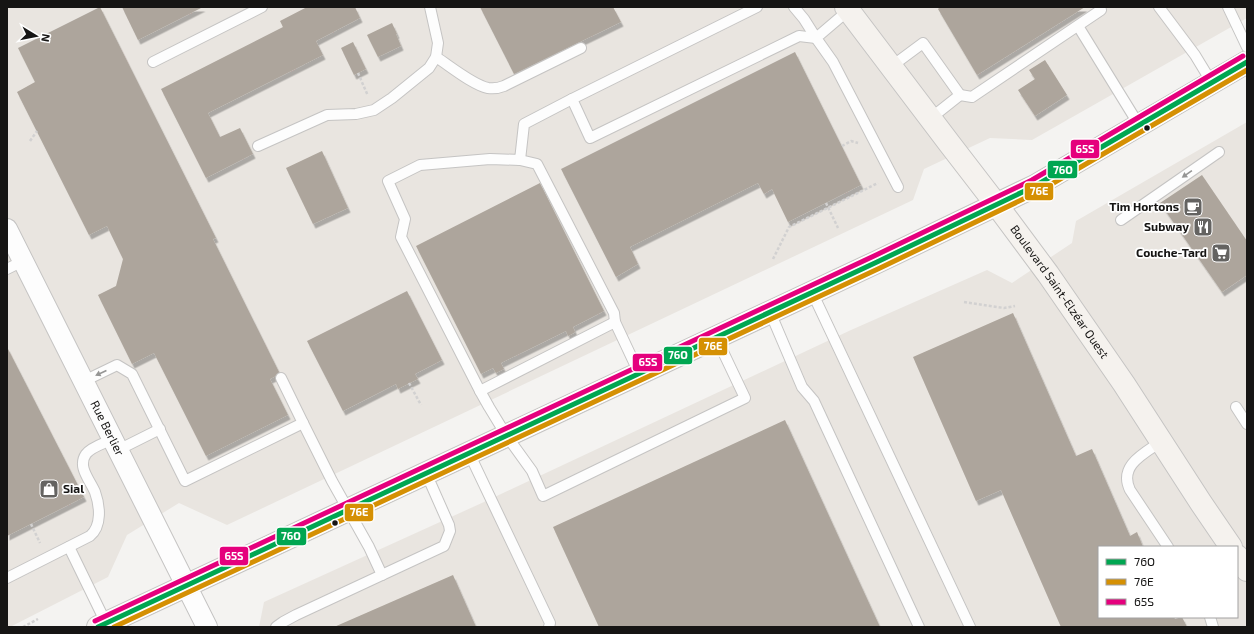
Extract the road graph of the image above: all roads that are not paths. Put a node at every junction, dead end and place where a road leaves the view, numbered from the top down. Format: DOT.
graph roads {
  1 [pos="262,7"];
  2 [pos="430,7"];
  3 [pos="757,7"];
  4 [pos="794,7"];
  5 [pos="1159,7"];
  6 [pos="1228,7"];
  7 [pos="849,8"];
  8 [pos="1100,10"];
  9 [pos="1078,26"];
  10 [pos="816,38"];
  11 [pos="1247,47"];
  12 [pos="581,48"];
  13 [pos="436,57"];
  14 [pos="154,62"];
  15 [pos="1247,62"];
  16 [pos="892,66"];
  17 [pos="1212,83"];
  18 [pos="960,95"];
  19 [pos="572,99"];
  20 [pos="931,118"];
  21 [pos="1139,125"];
  22 [pos="258,146"];
  23 [pos="1219,152"];
  24 [pos="520,160"];
  25 [pos="898,187"];
  26 [pos="996,204"];
  27 [pos="1121,220"];
  28 [pos="7,229"];
  29 [pos="15,265"];
  30 [pos="812,292"];
  31 [pos="770,312"];
  32 [pos="615,322"];
  33 [pos="716,337"];
  34 [pos="639,373"];
  35 [pos="281,378"];
  36 [pos="84,381"];
  37 [pos="480,391"];
  38 [pos="1236,407"];
  39 [pos="303,423"];
  40 [pos="1247,424"];
  41 [pos="160,429"];
  42 [pos="506,436"];
  43 [pos="1162,441"];
  44 [pos="116,444"];
  45 [pos="469,453"];
  46 [pos="426,473"];
  47 [pos="348,510"];
  48 [pos="1167,546"];
  49 [pos="1230,546"];
  50 [pos="69,547"];
  51 [pos="1238,557"];
  52 [pos="1247,570"];
  53 [pos="382,575"];
  54 [pos="7,578"];
  55 [pos="186,586"];
  56 [pos="102,625"];
  57 [pos="207,627"];
  58 [pos="276,627"];
  59 [pos="549,627"];
  60 [pos="918,627"];
  61 [pos="970,627"];
  1 -- 14 [label="lane"];
  2 -- 13 [label="lane"];
  3 -- 19 [label="lane"];
  4 -- 10 [label="lane"];
  5 -- 17 [label="lane"];
  6 -- 11 [label="lane"];
  7 -- 10 [label="lane"];
  7 -- 16 [label="street, Boulevard Saint-Elzéar Ouest"];
  8 -- 9 [label="lane"];
  9 -- 18 [label="lane"];
  9 -- 21 [label="lane"];
  10 -- 19 [label="lane"];
  10 -- 25 [label="lane"];
  12 -- 13 [label="lane"];
  13 -- 22 [label="lane"];
  15 -- 17 [label="street"];
  16 -- 18 [label="lane"];
  16 -- 20 [label="street, Boulevard Saint-Elzéar Ouest"];
  17 -- 21 [label="street"];
  18 -- 20 [label="lane"];
  19 -- 24 [label="lane"];
  20 -- 26 [label="street, Boulevard Saint-Elzéar Ouest"];
  21 -- 26 [label="street"];
  23 -- 27 [label="lane, one-way"];
  24 -- 32 [label="lane"];
  24 -- 37 [label="lane"];
  26 -- 30 [label="street"];
  26 -- 43 [label="street, Boulevard Saint-Elzéar Ouest"];
  28 -- 29 [label="street, Rue Berlier"];
  29 -- 36 [label="street, Rue Berlier"];
  30 -- 31 [label="street"];
  30 -- 61 [label="lane"];
  31 -- 33 [label="street"];
  31 -- 60 [label="lane"];
  32 -- 34 [label="lane"];
  32 -- 37 [label="lane"];
  33 -- 34 [label="street"];
  33 -- 42 [label="lane"];
  34 -- 42 [label="street"];
  35 -- 39 [label="lane"];
  41 -- 36 [label="lane, one-way"];
  36 -- 44 [label="street, Rue Berlier"];
  37 -- 42 [label="lane"];
  38 -- 40 [label="lane"];
  39 -- 41 [label="lane"];
  39 -- 47 [label="lane"];
  41 -- 44 [label="lane"];
  42 -- 45 [label="street"];
  43 -- 48 [label="lane"];
  43 -- 49 [label="street, Boulevard Saint-Elzéar Ouest"];
  44 -- 50 [label="lane"];
  44 -- 55 [label="street, Rue Berlier"];
  45 -- 46 [label="street"];
  45 -- 59 [label="lane"];
  46 -- 47 [label="street"];
  46 -- 53 [label="lane"];
  47 -- 53 [label="lane"];
  47 -- 55 [label="street"];
  50 -- 54 [label="lane"];
  50 -- 56 [label="lane"];
  51 -- 52 [label="street"];
  53 -- 58 [label="lane"];
  55 -- 56 [label="street"];
  55 -- 57 [label="street, Rue Berlier"];
}
